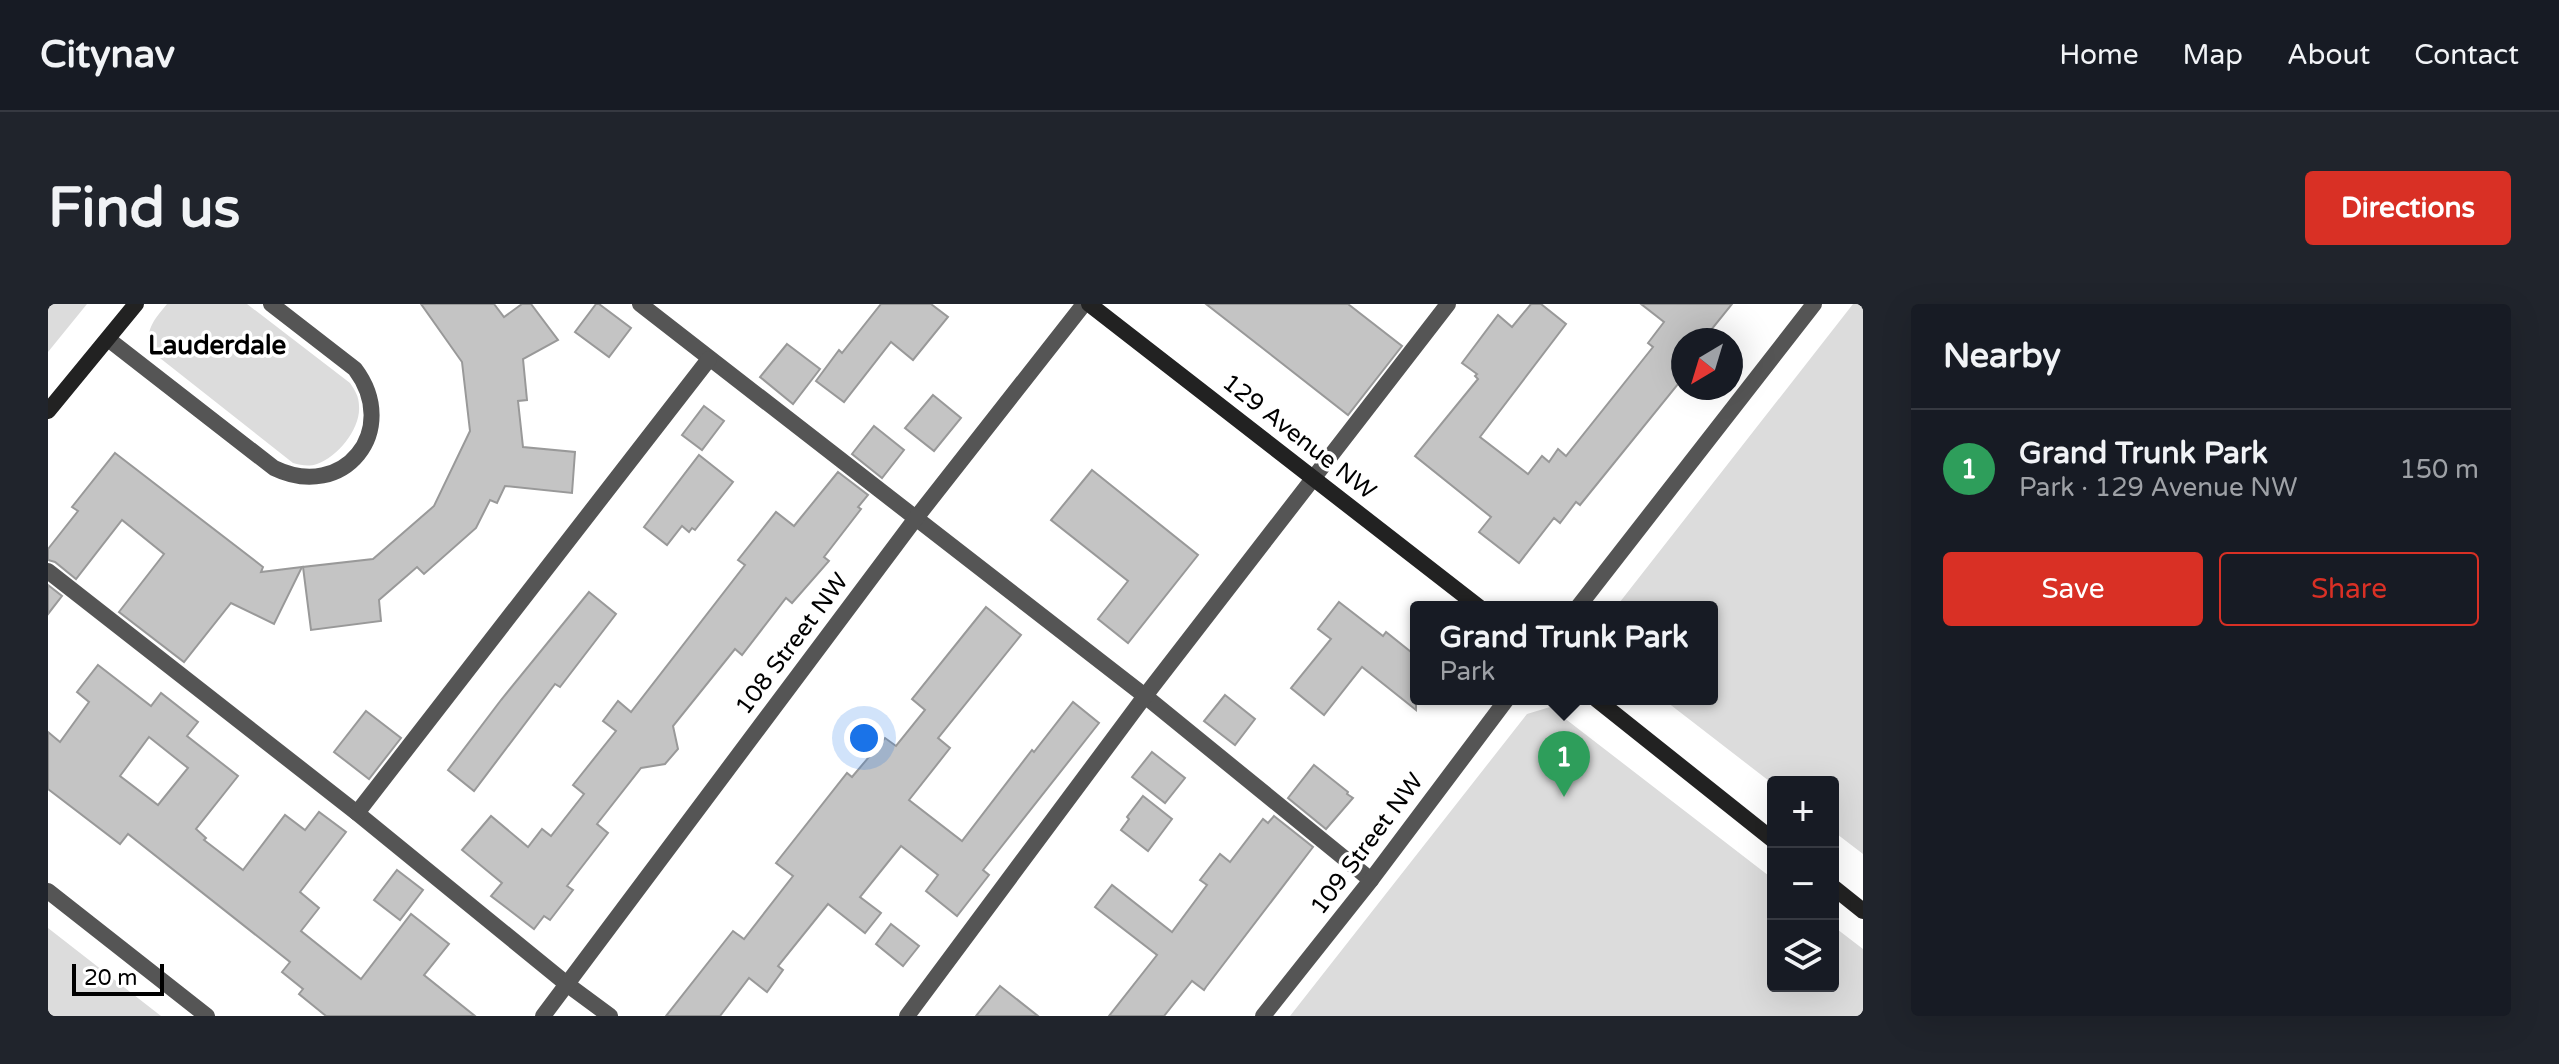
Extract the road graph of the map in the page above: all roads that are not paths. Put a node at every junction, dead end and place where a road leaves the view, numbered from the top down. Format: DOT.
graph roads {
  1 [pos="136,304"];
  2 [pos="271,304"];
  3 [pos="640,304"];
  4 [pos="1087,304"];
  5 [pos="1448,304"];
  6 [pos="1814,304"];
  7 [pos="108,339"];
  8 [pos="709,359"];
  9 [pos="48,411"];
  10 [pos="1312,477"];
  11 [pos="916,518"];
  12 [pos="48,571"];
  13 [pos="1471,601"];
  14 [pos="1583,601"];
  15 [pos="1145,696"];
  16 [pos="1502,705"];
  17 [pos="1604,705"];
  18 [pos="357,813"];
  19 [pos="1767,835"];
  20 [pos="1371,880"];
  21 [pos="48,891"];
  22 [pos="1839,892"];
  23 [pos="1863,911"];
  24 [pos="568,985"];
  25 [pos="207,1016"];
  26 [pos="543,1016"];
  27 [pos="610,1016"];
  28 [pos="907,1016"];
  29 [pos="1263,1016"];
  1 -- 7 [label="street"];
  2 -- 7 [label="street"];
  3 -- 8 [label="street"];
  4 -- 10 [label="street, 129 Avenue NW"];
  4 -- 11 [label="street, 108 Street NW"];
  5 -- 10 [label="street"];
  6 -- 14 [label="street"];
  7 -- 9 [label="street"];
  8 -- 11 [label="street"];
  8 -- 18 [label="street"];
  10 -- 13 [label="street, 129 Avenue NW"];
  10 -- 15 [label="street"];
  11 -- 15 [label="street"];
  11 -- 24 [label="street, 108 Street NW"];
  12 -- 18 [label="street"];
  15 -- 20 [label="street"];
  15 -- 28 [label="street"];
  16 -- 20 [label="street, 109 Street NW"];
  17 -- 19 [label="street"];
  18 -- 24 [label="street"];
  20 -- 29 [label="street, 109 Street NW"];
  21 -- 25 [label="street"];
  22 -- 23 [label="street"];
  24 -- 26 [label="street, 108 Street NW"];
  24 -- 27 [label="street"];
}
